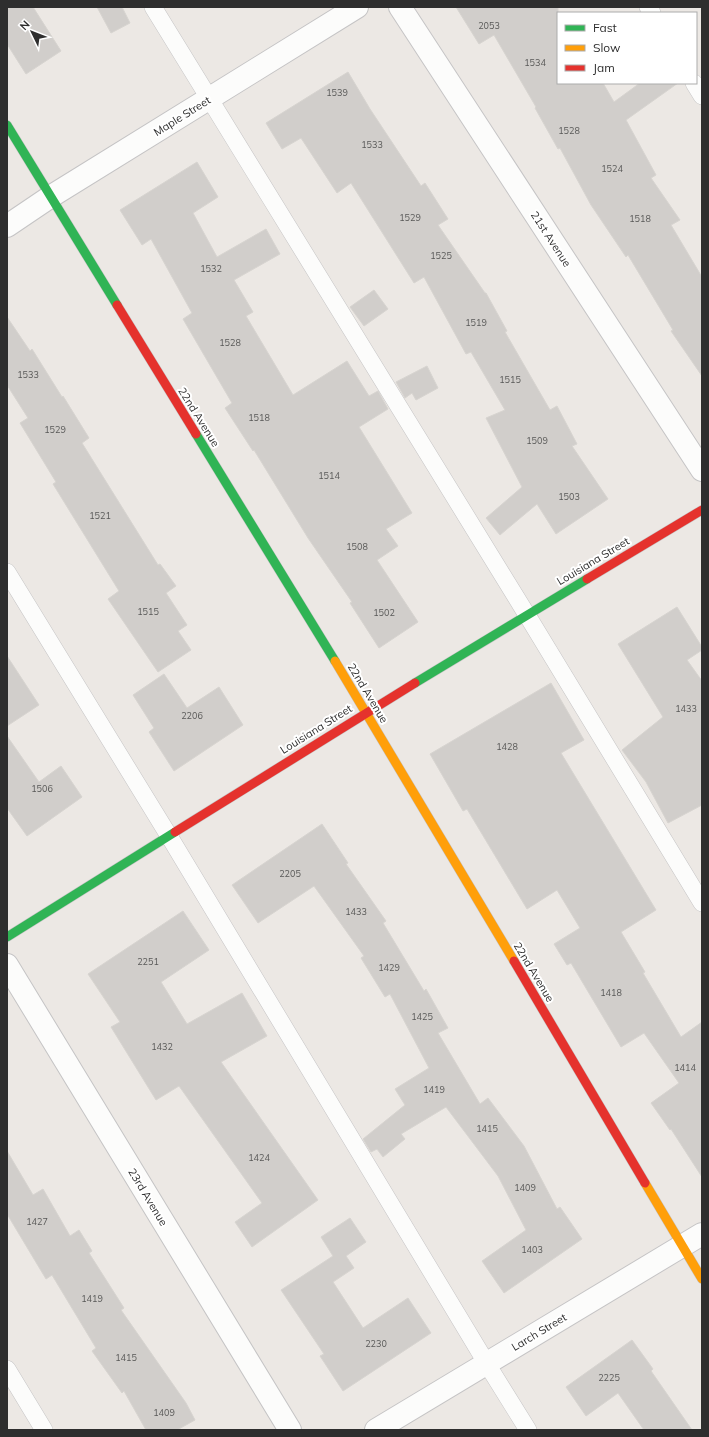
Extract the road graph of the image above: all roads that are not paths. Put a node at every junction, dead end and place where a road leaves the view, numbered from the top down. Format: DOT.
graph roads {
  1 [pos="153,7"];
  2 [pos="357,7"];
  3 [pos="400,7"];
  4 [pos="695,84"];
  5 [pos="702,96"];
  6 [pos="209,99"];
  7 [pos="7,125"];
  8 [pos="50,197"];
  9 [pos="7,226"];
  10 [pos="702,470"];
  11 [pos="702,510"];
  12 [pos="7,572"];
  13 [pos="527,615"];
  14 [pos="366,712"];
  15 [pos="169,836"];
  16 [pos="702,903"];
  17 [pos="7,937"];
  18 [pos="7,965"];
  19 [pos="702,1234"];
  20 [pos="682,1246"];
  21 [pos="702,1279"];
  22 [pos="486,1364"];
  23 [pos="7,1369"];
  24 [pos="44,1430"];
  25 [pos="290,1430"];
  26 [pos="376,1430"];
  27 [pos="528,1430"];
  1 -- 6 [label="lane"];
  2 -- 6 [label="street, Maple Street"];
  3 -- 10 [label="street, 21st Avenue"];
  4 -- 5 [label="lane"];
  6 -- 8 [label="street, Maple Street"];
  6 -- 13 [label="lane"];
  7 -- 8 [label="street, 22nd Avenue"];
  8 -- 9 [label="street, Maple Street"];
  8 -- 14 [label="street, 22nd Avenue"];
  11 -- 13 [label="street, Louisiana Street"];
  12 -- 15 [label="lane"];
  13 -- 14 [label="street, Louisiana Street"];
  13 -- 16 [label="lane"];
  14 -- 15 [label="street, Louisiana Street"];
  14 -- 20 [label="street, 22nd Avenue"];
  15 -- 17 [label="street, Louisiana Street"];
  15 -- 22 [label="lane"];
  18 -- 25 [label="street, 23rd Avenue"];
  19 -- 20 [label="street, Larch Street"];
  20 -- 21 [label="street, 22nd Avenue"];
  20 -- 22 [label="street, Larch Street"];
  22 -- 26 [label="street, Larch Street"];
  22 -- 27 [label="lane"];
  23 -- 24 [label="lane"];
}
